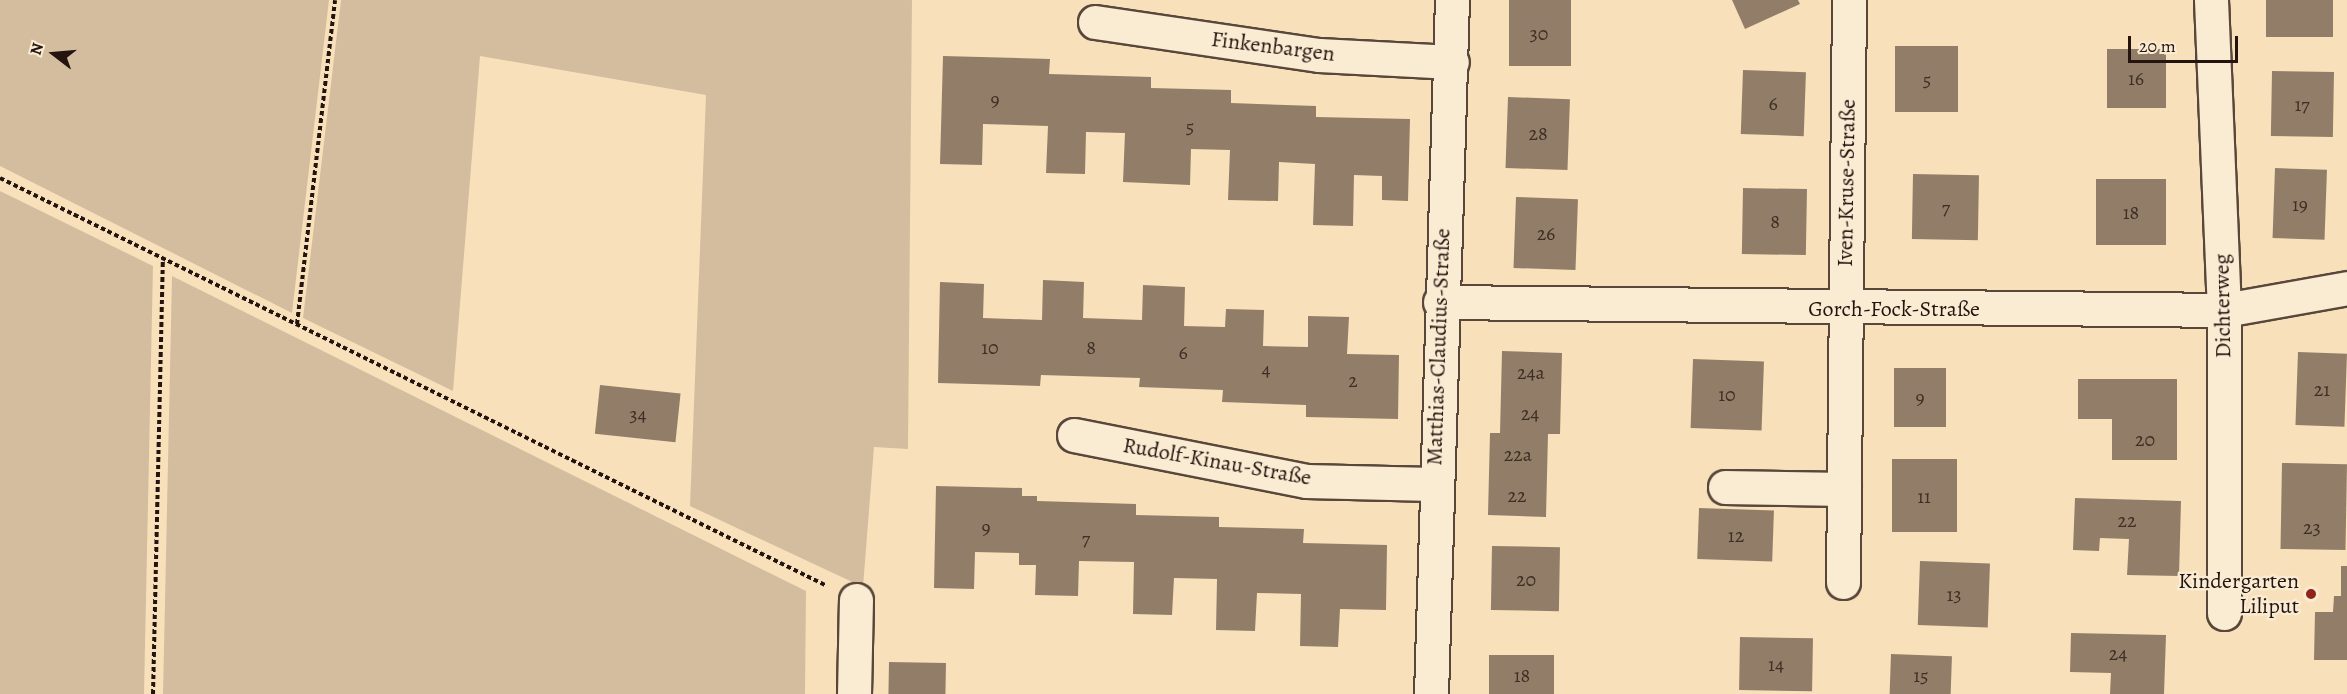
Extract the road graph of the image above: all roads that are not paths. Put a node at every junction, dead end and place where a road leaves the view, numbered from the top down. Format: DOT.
graph roads {
  1 [pos="1452,0"];
  2 [pos="1849,0"];
  3 [pos="2211,0"];
  4 [pos="1095,22"];
  5 [pos="1452,62"];
  6 [pos="2347,288"];
  7 [pos="1440,302"];
  8 [pos="1845,310"];
  9 [pos="2224,310"];
  10 [pos="1074,435"];
  11 [pos="1433,484"];
  12 [pos="1725,487"];
  13 [pos="1844,489"];
  14 [pos="1843,582"];
  15 [pos="856,600"];
  16 [pos="2224,613"];
  17 [pos="854,694"];
  18 [pos="1431,694"];
  1 -- 5 [label="street, Matthias-Claudius-Straße"];
  2 -- 8 [label="street, Iven-Kruse-Straße"];
  3 -- 9 [label="street, Dichterweg"];
  4 -- 5 [label="street, Finkenbargen"];
  5 -- 7 [label="street, Matthias-Claudius-Straße"];
  6 -- 9 [label="street, Gorch-Fock-Straße"];
  7 -- 8 [label="street, Gorch-Fock-Straße"];
  7 -- 11 [label="street, Matthias-Claudius-Straße"];
  8 -- 9 [label="street, Gorch-Fock-Straße"];
  8 -- 13 [label="street, Iven-Kruse-Straße"];
  9 -- 16 [label="street, Dichterweg"];
  10 -- 11 [label="street, Rudolf-Kinau-Straße"];
  11 -- 18 [label="street, Matthias-Claudius-Straße"];
  12 -- 13 [label="street"];
  13 -- 14 [label="street, Iven-Kruse-Straße"];
  15 -- 17 [label="street"];
}
